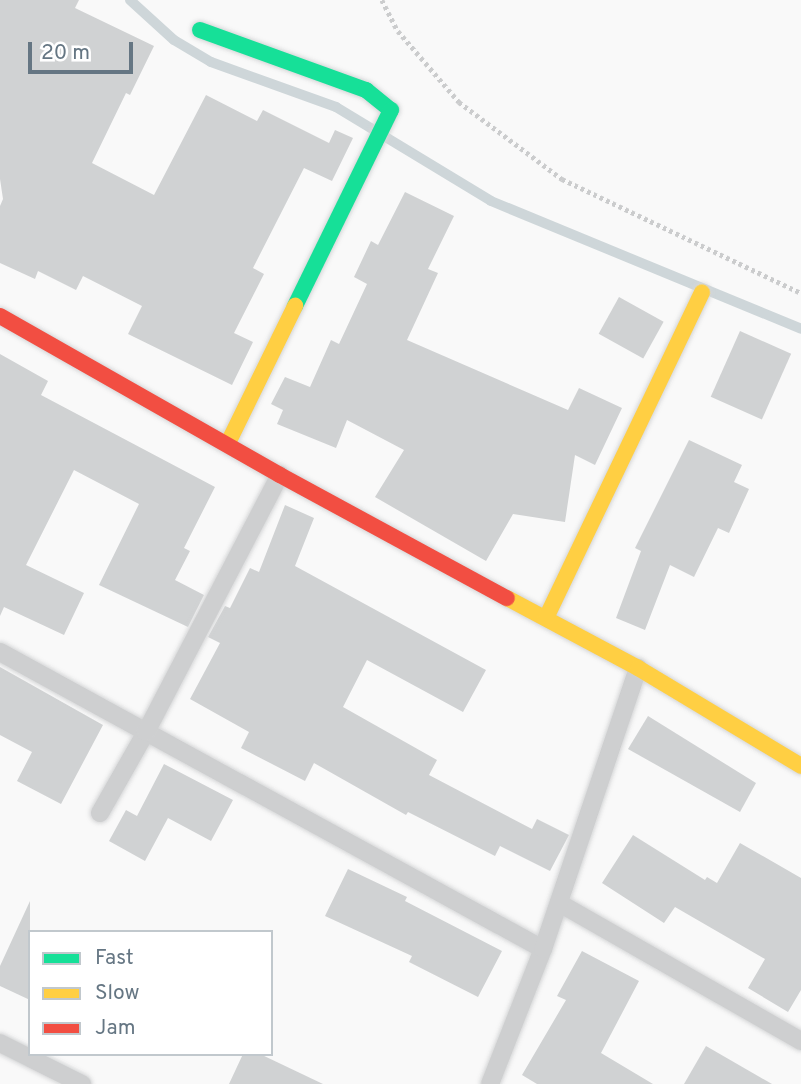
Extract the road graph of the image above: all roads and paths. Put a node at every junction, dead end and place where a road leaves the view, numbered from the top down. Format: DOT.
graph roads {
  1 [pos="382,0"];
  2 [pos="200,30"];
  3 [pos="702,292"];
  4 [pos="801,293"];
  5 [pos="0,316"];
  6 [pos="228,443"];
  7 [pos="279,475"];
  8 [pos="546,618"];
  9 [pos="0,652"];
  10 [pos="638,668"];
  11 [pos="146,732"];
  12 [pos="801,766"];
  13 [pos="100,813"];
  14 [pos="559,903"];
  15 [pos="543,949"];
  16 [pos="801,1041"];
  17 [pos="0,1043"];
  18 [pos="82,1084"];
  19 [pos="490,1084"];
  1 -- 4 [label="path"];
  2 -- 6 [label="street"];
  3 -- 8 [label="street"];
  5 -- 6 [label="street"];
  6 -- 7 [label="street"];
  7 -- 8 [label="street"];
  7 -- 11 [label="lane"];
  8 -- 10 [label="street"];
  9 -- 11 [label="lane"];
  10 -- 12 [label="street"];
  10 -- 14 [label="lane"];
  11 -- 13 [label="lane"];
  11 -- 15 [label="lane"];
  14 -- 15 [label="lane"];
  14 -- 16 [label="lane"];
  15 -- 19 [label="lane"];
  17 -- 18 [label="lane"];
}
